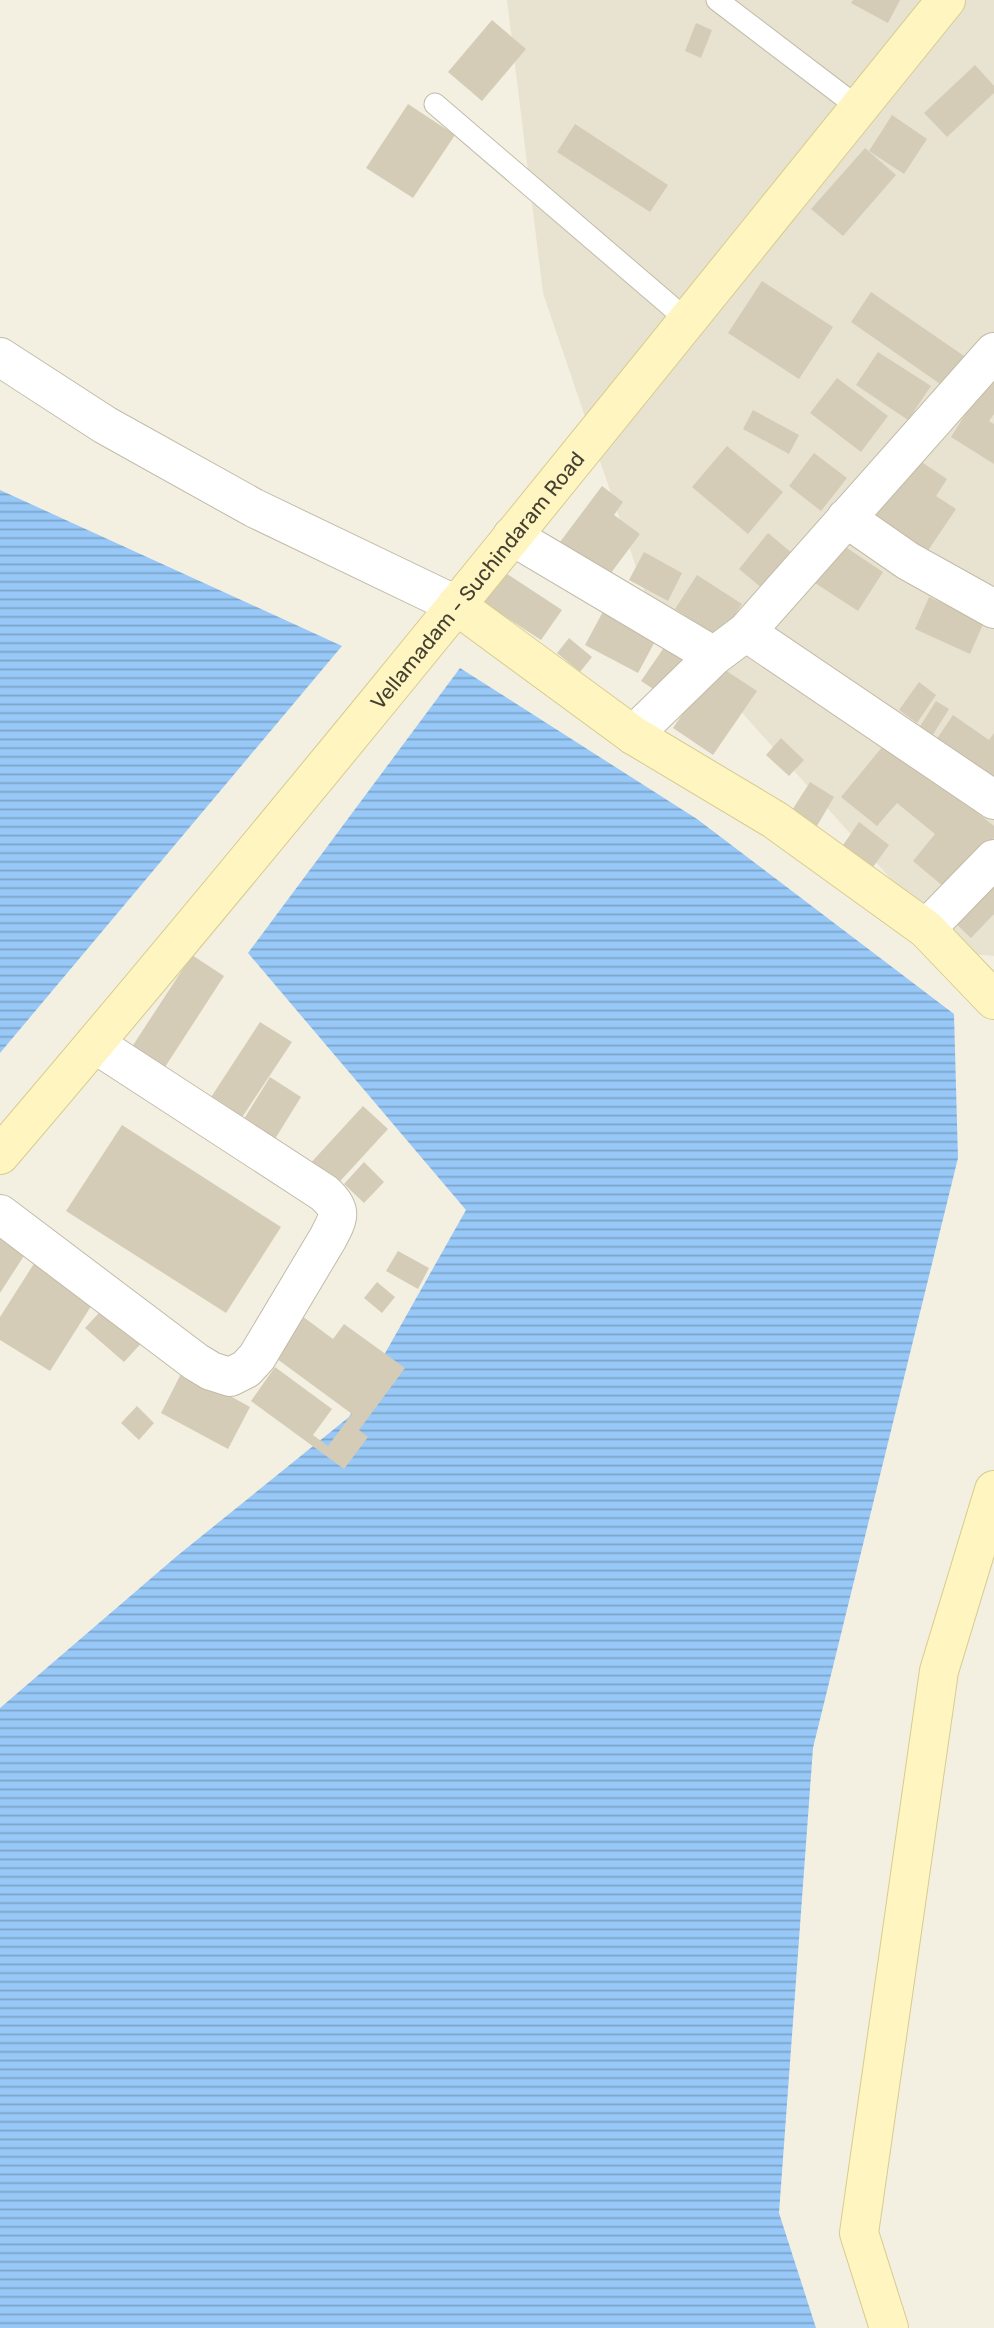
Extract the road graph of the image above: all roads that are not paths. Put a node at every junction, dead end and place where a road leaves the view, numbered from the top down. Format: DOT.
graph roads {
  1 [pos="717,0"];
  2 [pos="946,0"];
  3 [pos="435,104"];
  4 [pos="859,108"];
  5 [pos="687,320"];
  6 [pos="994,352"];
  7 [pos="0,357"];
  8 [pos="846,518"];
  9 [pos="512,536"];
  10 [pos="456,605"];
  11 [pos="994,609"];
  12 [pos="747,632"];
  13 [pos="714,656"];
  14 [pos="633,735"];
  15 [pos="994,800"];
  16 [pos="994,859"];
  17 [pos="926,929"];
  18 [pos="994,1000"];
  19 [pos="95,1044"];
  20 [pos="0,1155"];
  21 [pos="0,1214"];
  22 [pos="994,1490"];
  23 [pos="889,2328"];
  1 -- 4 [label="lane"];
  2 -- 4 [label="street, Vellamadam - Suchindaram Road"];
  3 -- 5 [label="lane"];
  4 -- 5 [label="street, Vellamadam - Suchindaram Road"];
  5 -- 9 [label="street, Vellamadam - Suchindaram Road"];
  6 -- 8 [label="street"];
  7 -- 10 [label="street"];
  8 -- 11 [label="street"];
  8 -- 12 [label="street"];
  9 -- 10 [label="street, Vellamadam - Suchindaram Road"];
  9 -- 13 [label="street"];
  10 -- 14 [label="street"];
  10 -- 19 [label="street, Vellamadam - Suchindaram Road"];
  12 -- 13 [label="street"];
  12 -- 15 [label="street"];
  13 -- 14 [label="street"];
  14 -- 17 [label="street"];
  16 -- 17 [label="street"];
  17 -- 18 [label="street"];
  19 -- 20 [label="street, Vellamadam - Suchindaram Road"];
  19 -- 21 [label="street"];
  22 -- 23 [label="street"];
}
